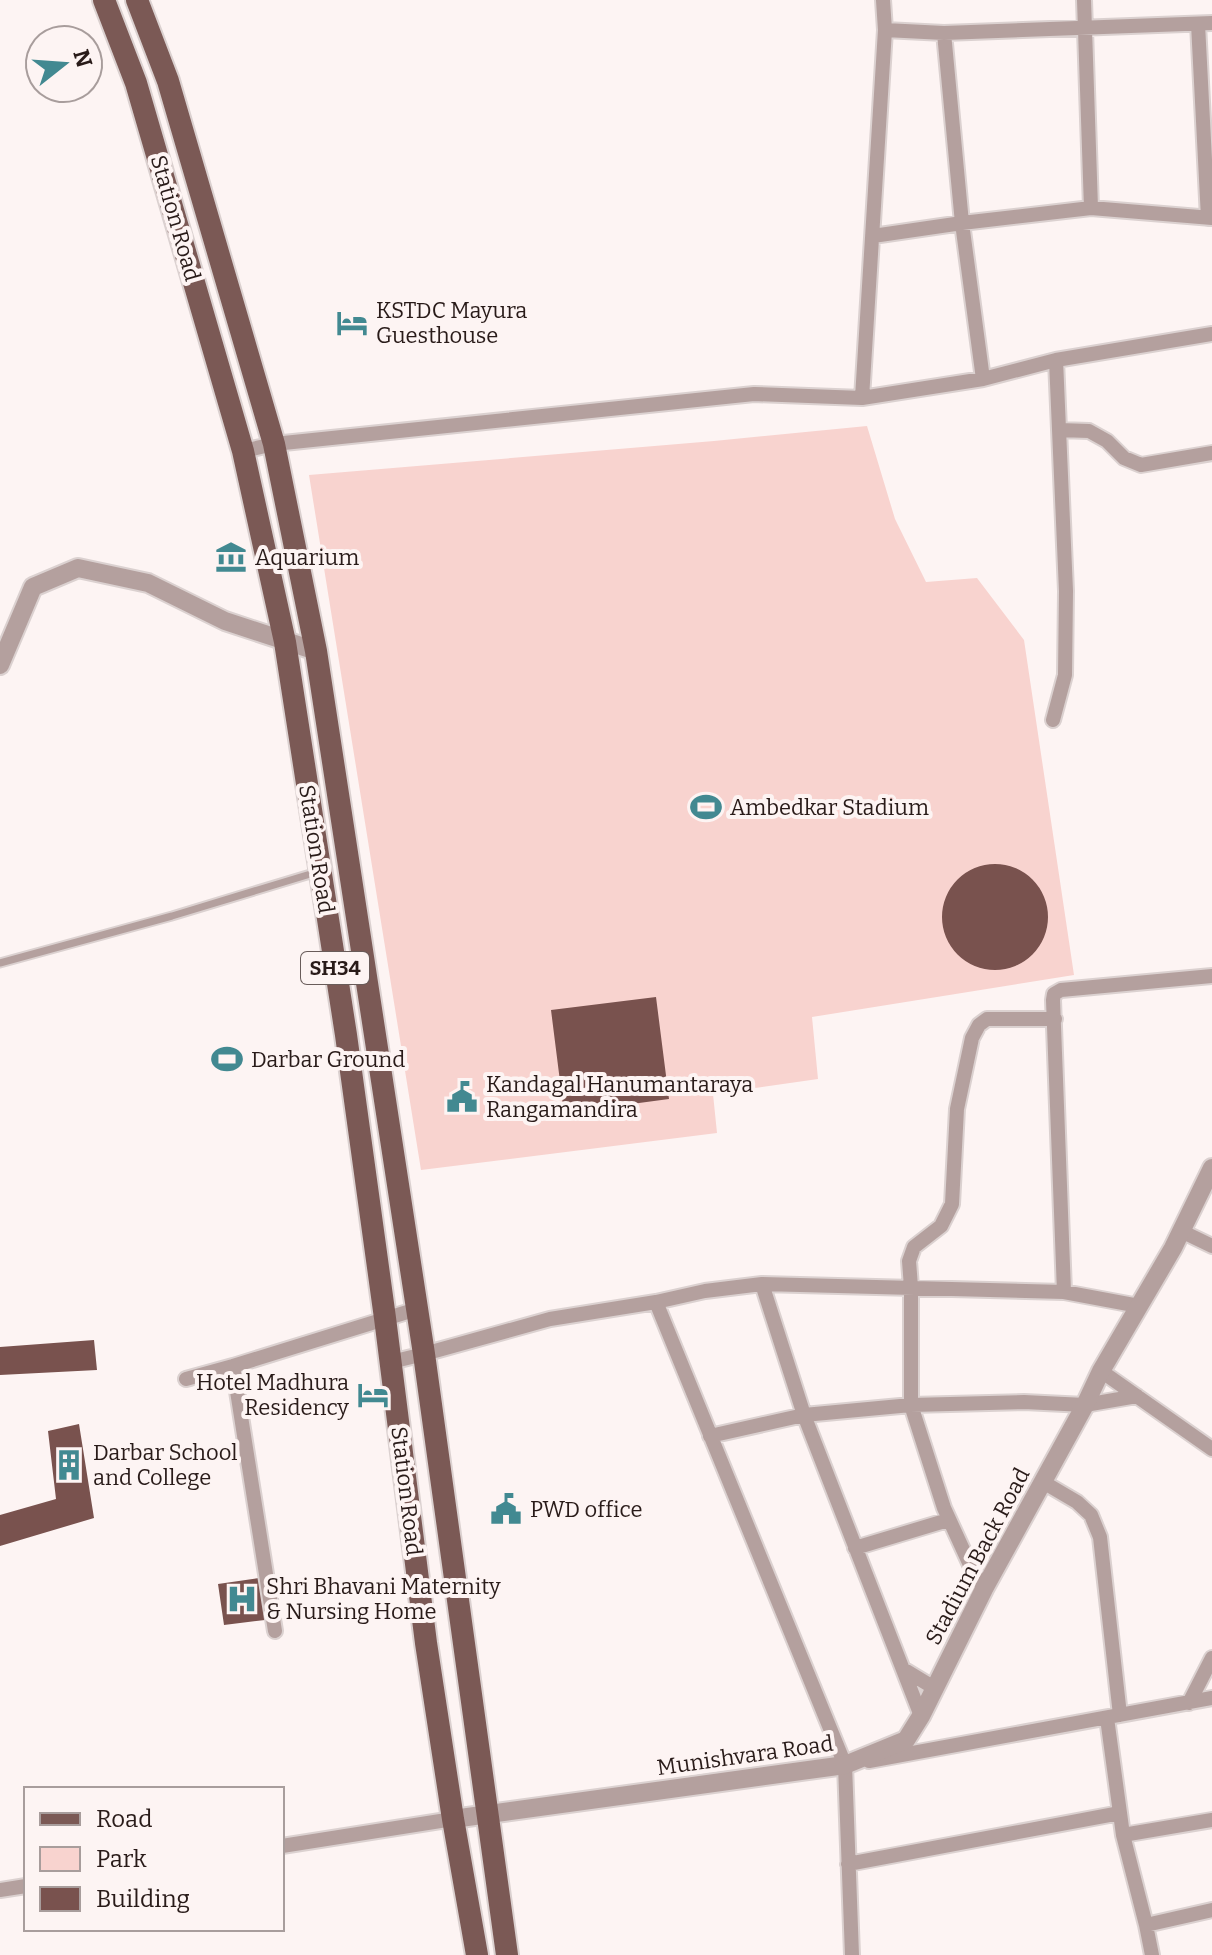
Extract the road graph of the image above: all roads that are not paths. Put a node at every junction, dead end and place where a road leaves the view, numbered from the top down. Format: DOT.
graph roads {
  1 [pos="104,0"];
  2 [pos="137,0"];
  3 [pos="883,0"];
  4 [pos="1084,0"];
  5 [pos="1205,24"];
  6 [pos="1084,27"];
  7 [pos="885,30"];
  8 [pos="944,33"];
  9 [pos="1091,208"];
  10 [pos="1210,218"];
  11 [pos="962,223"];
  12 [pos="873,236"];
  13 [pos="1212,334"];
  14 [pos="1056,360"];
  15 [pos="983,379"];
  16 [pos="862,398"];
  17 [pos="1059,430"];
  18 [pos="274,444"];
  19 [pos="243,451"];
  20 [pos="1212,453"];
  21 [pos="285,642"];
  22 [pos="316,651"];
  23 [pos="0,665"];
  24 [pos="1053,720"];
  25 [pos="320,871"];
  26 [pos="0,963"];
  27 [pos="1212,976"];
  28 [pos="1055,1019"];
  29 [pos="1212,1168"];
  30 [pos="1181,1231"];
  31 [pos="1212,1246"];
  32 [pos="762,1284"];
  33 [pos="911,1287"];
  34 [pos="1064,1292"];
  35 [pos="656,1302"];
  36 [pos="1139,1306"];
  37 [pos="417,1309"];
  38 [pos="385,1318"];
  39 [pos="424,1354"];
  40 [pos="391,1362"];
  41 [pos="233,1366"];
  42 [pos="1101,1371"];
  43 [pos="186,1379"];
  44 [pos="1137,1396"];
  45 [pos="911,1405"];
  46 [pos="1085,1405"];
  47 [pos="804,1415"];
  48 [pos="710,1436"];
  49 [pos="1212,1449"];
  50 [pos="1043,1482"];
  51 [pos="948,1520"];
  52 [pos="855,1548"];
  53 [pos="984,1589"];
  54 [pos="275,1631"];
  55 [pos="1212,1658"];
  56 [pos="903,1669"];
  57 [pos="936,1689"];
  58 [pos="1212,1698"];
  59 [pos="1189,1703"];
  60 [pos="921,1716"];
  61 [pos="1114,1716"];
  62 [pos="845,1765"];
  63 [pos="1120,1813"];
  64 [pos="487,1814"];
  65 [pos="453,1819"];
  66 [pos="1212,1820"];
  67 [pos="1123,1835"];
  68 [pos="284,1846"];
  69 [pos="848,1864"];
  70 [pos="24,1886"];
  71 [pos="0,1890"];
  72 [pos="1212,1910"];
  73 [pos="1146,1925"];
  74 [pos="477,1955"];
  75 [pos="507,1955"];
  76 [pos="852,1955"];
  77 [pos="1152,1955"];
  1 -- 19 [label="main road, Station Road / SH34"];
  2 -- 18 [label="main road, Station Road / SH34"];
  3 -- 7 [label="street"];
  4 -- 6 [label="street"];
  5 -- 6 [label="street"];
  5 -- 10 [label="street"];
  6 -- 8 [label="street"];
  6 -- 9 [label="street"];
  7 -- 8 [label="street"];
  7 -- 12 [label="street"];
  8 -- 11 [label="street"];
  9 -- 10 [label="street"];
  9 -- 11 [label="street"];
  11 -- 12 [label="street"];
  11 -- 15 [label="street"];
  12 -- 16 [label="street"];
  13 -- 14 [label="street"];
  14 -- 15 [label="street"];
  14 -- 17 [label="street"];
  15 -- 16 [label="street"];
  16 -- 18 [label="street"];
  17 -- 20 [label="street"];
  17 -- 24 [label="street"];
  18 -- 19 [label="street"];
  18 -- 22 [label="main road, Station Road / SH34"];
  19 -- 21 [label="main road, Station Road / SH34"];
  21 -- 22 [label="street"];
  21 -- 23 [label="street"];
  21 -- 25 [label="main road, Station Road / SH34"];
  22 -- 37 [label="main road, Station Road / SH34"];
  25 -- 26 [label="lane"];
  25 -- 38 [label="main road, Station Road / SH34"];
  27 -- 28 [label="street"];
  28 -- 33 [label="street"];
  28 -- 34 [label="street"];
  29 -- 30 [label="street, Stadium Back Road"];
  30 -- 31 [label="street"];
  30 -- 36 [label="street, Stadium Back Road"];
  32 -- 33 [label="street"];
  32 -- 35 [label="street"];
  32 -- 47 [label="street"];
  33 -- 34 [label="street"];
  33 -- 45 [label="street"];
  34 -- 36 [label="street"];
  35 -- 39 [label="street"];
  35 -- 48 [label="street"];
  36 -- 42 [label="street, Stadium Back Road"];
  37 -- 38 [label="street"];
  37 -- 39 [label="main road, Station Road / SH34"];
  38 -- 40 [label="main road, Station Road / SH34"];
  38 -- 41 [label="street"];
  39 -- 40 [label="street"];
  39 -- 64 [label="main road, Station Road / SH34"];
  40 -- 65 [label="main road, Station Road / SH34"];
  41 -- 43 [label="street"];
  41 -- 54 [label="street"];
  42 -- 44 [label="street"];
  42 -- 46 [label="street, Stadium Back Road"];
  44 -- 46 [label="street"];
  44 -- 49 [label="street"];
  45 -- 46 [label="street"];
  45 -- 47 [label="street"];
  45 -- 51 [label="street"];
  46 -- 50 [label="street, Stadium Back Road"];
  47 -- 48 [label="street"];
  47 -- 52 [label="street"];
  48 -- 62 [label="street"];
  50 -- 53 [label="street, Stadium Back Road"];
  50 -- 61 [label="street"];
  51 -- 52 [label="street"];
  51 -- 53 [label="street"];
  52 -- 56 [label="street"];
  53 -- 57 [label="street, Stadium Back Road"];
  55 -- 59 [label="street"];
  56 -- 57 [label="street"];
  56 -- 60 [label="street"];
  57 -- 60 [label="street, Stadium Back Road"];
  58 -- 59 [label="street, Munishvara Road"];
  59 -- 61 [label="street, Munishvara Road"];
  60 -- 62 [label="street, Stadium Back Road"];
  61 -- 62 [label="street, Munishvara Road"];
  61 -- 63 [label="street"];
  62 -- 64 [label="street, Munishvara Road"];
  62 -- 69 [label="street"];
  63 -- 67 [label="street"];
  63 -- 69 [label="street"];
  64 -- 65 [label="street, Munishvara Road"];
  64 -- 75 [label="main road, Station Road / SH34"];
  65 -- 68 [label="street, Munishvara Road"];
  65 -- 74 [label="main road, Station Road / SH34"];
  66 -- 67 [label="street"];
  67 -- 73 [label="street"];
  69 -- 76 [label="street"];
  70 -- 71 [label="street"];
  72 -- 73 [label="street"];
  73 -- 77 [label="street"];
}
